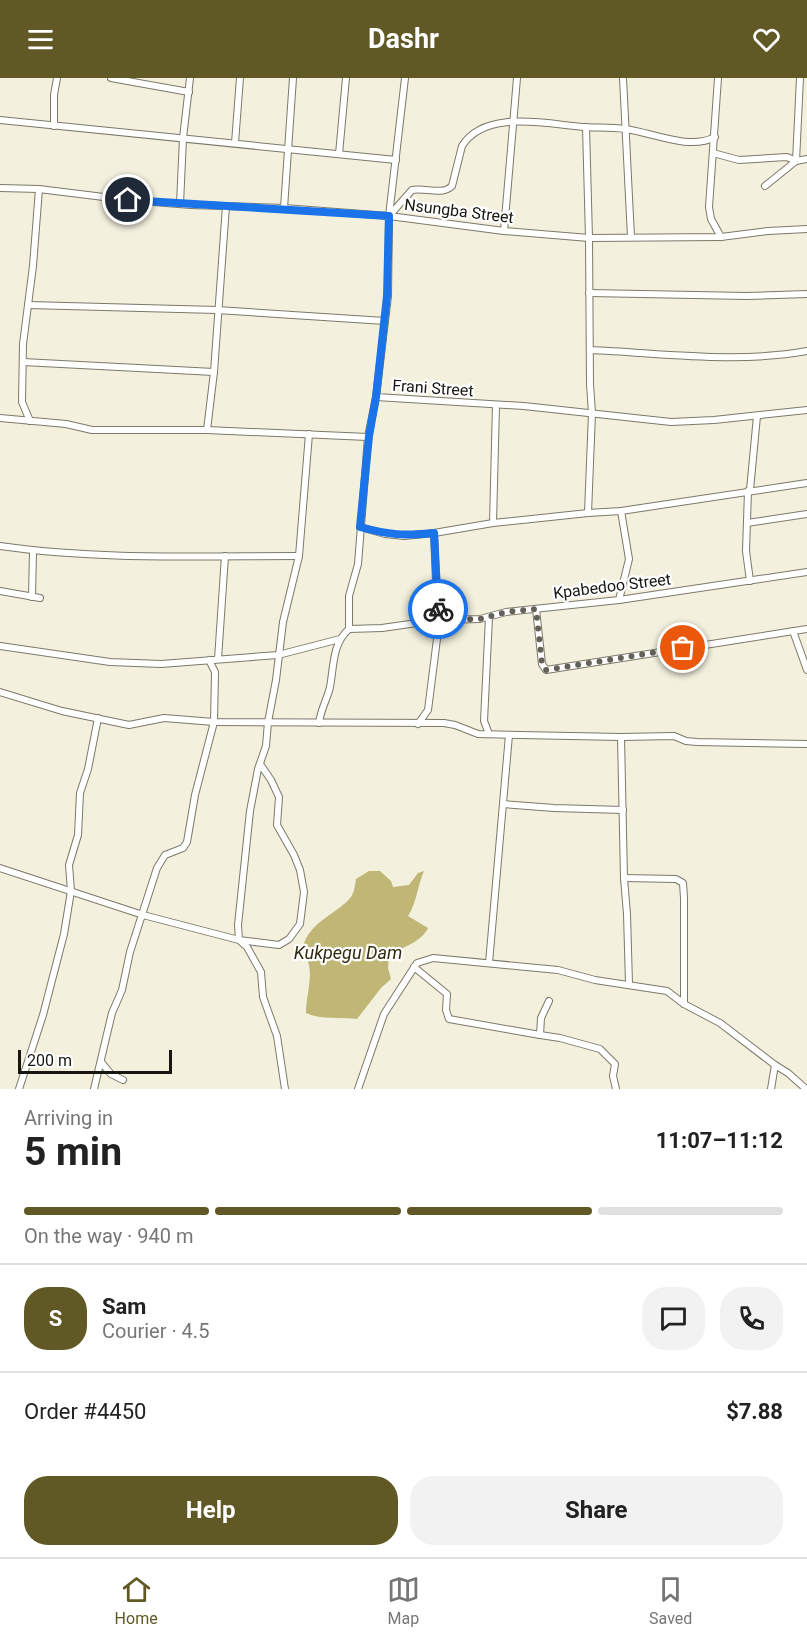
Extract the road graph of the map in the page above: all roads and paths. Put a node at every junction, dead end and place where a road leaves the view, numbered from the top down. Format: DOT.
graph roads {
  1 [pos="57,78"];
  2 [pos="111,78"];
  3 [pos="190,78"];
  4 [pos="240,78"];
  5 [pos="293,78"];
  6 [pos="345,78"];
  7 [pos="405,78"];
  8 [pos="517,78"];
  9 [pos="623,78"];
  10 [pos="718,78"];
  11 [pos="800,78"];
  12 [pos="189,92"];
  13 [pos="0,120"];
  14 [pos="513,120"];
  15 [pos="54,126"];
  16 [pos="586,127"];
  17 [pos="625,129"];
  18 [pos="715,137"];
  19 [pos="183,138"];
  20 [pos="235,143"];
  21 [pos="287,148"];
  22 [pos="713,153"];
  23 [pos="339,154"];
  24 [pos="807,159"];
  25 [pos="396,160"];
  26 [pos="796,161"];
  27 [pos="765,186"];
  28 [pos="0,188"];
  29 [pos="39,189"];
  30 [pos="180,204"];
  31 [pos="226,206"];
  32 [pos="284,208"];
  33 [pos="389,216"];
  34 [pos="807,229"];
  35 [pos="504,231"];
  36 [pos="631,237"];
  37 [pos="721,237"];
  38 [pos="589,238"];
  39 [pos="590,293"];
  40 [pos="807,294"];
  41 [pos="28,305"];
  42 [pos="217,310"];
  43 [pos="385,321"];
  44 [pos="590,350"];
  45 [pos="807,351"];
  46 [pos="23,362"];
  47 [pos="214,372"];
  48 [pos="376,397"];
  49 [pos="22,405"];
  50 [pos="496,405"];
  51 [pos="807,410"];
  52 [pos="592,413"];
  53 [pos="757,416"];
  54 [pos="0,418"];
  55 [pos="13,419"];
  56 [pos="30,421"];
  57 [pos="207,430"];
  58 [pos="309,434"];
  59 [pos="369,436"];
  60 [pos="807,483"];
  61 [pos="749,491"];
  62 [pos="621,511"];
  63 [pos="588,513"];
  64 [pos="807,514"];
  65 [pos="493,523"];
  66 [pos="747,523"];
  67 [pos="360,527"];
  68 [pos="434,533"];
  69 [pos="0,546"];
  70 [pos="33,552"];
  71 [pos="225,556"];
  72 [pos="299,556"];
  73 [pos="807,572"];
  74 [pos="750,581"];
  75 [pos="0,591"];
  76 [pos="32,597"];
  77 [pos="40,598"];
  78 [pos="619,600"];
  79 [pos="536,609"];
  80 [pos="489,617"];
  81 [pos="438,620"];
  82 [pos="349,629"];
  83 [pos="807,629"];
  84 [pos="793,631"];
  85 [pos="340,639"];
  86 [pos="0,646"];
  87 [pos="278,655"];
  88 [pos="221,659"];
  89 [pos="209,660"];
  90 [pos="807,670"];
  91 [pos="215,672"];
  92 [pos="0,692"];
  93 [pos="98,718"];
  94 [pos="214,722"];
  95 [pos="268,722"];
  96 [pos="319,723"];
  97 [pos="418,724"];
  98 [pos="489,734"];
  99 [pos="509,735"];
  100 [pos="621,737"];
  101 [pos="807,744"];
  102 [pos="260,764"];
  103 [pos="503,804"];
  104 [pos="623,810"];
  105 [pos="0,868"];
  106 [pos="624,878"];
  107 [pos="71,891"];
  108 [pos="142,915"];
  109 [pos="239,940"];
  110 [pos="489,963"];
  111 [pos="414,967"];
  112 [pos="629,984"];
  113 [pos="549,1001"];
  114 [pos="684,1004"];
  115 [pos="540,1035"];
  116 [pos="101,1061"];
  117 [pos="776,1065"];
  118 [pos="123,1080"];
  119 [pos="19,1089"];
  120 [pos="94,1089"];
  121 [pos="285,1089"];
  122 [pos="358,1089"];
  123 [pos="616,1089"];
  124 [pos="771,1089"];
  125 [pos="806,1089"];
  1 -- 15 [label="street"];
  2 -- 12 [label="street"];
  3 -- 12 [label="street"];
  4 -- 20 [label="street"];
  5 -- 21 [label="street"];
  6 -- 23 [label="street"];
  7 -- 25 [label="street, Frani Street"];
  8 -- 14 [label="street"];
  9 -- 17 [label="street"];
  10 -- 18 [label="street"];
  11 -- 26 [label="street"];
  12 -- 19 [label="street"];
  13 -- 15 [label="street"];
  14 -- 16 [label="street"];
  14 -- 33 [label="street"];
  14 -- 35 [label="street"];
  15 -- 19 [label="street"];
  16 -- 17 [label="street"];
  16 -- 38 [label="street"];
  17 -- 18 [label="street"];
  17 -- 36 [label="street"];
  18 -- 22 [label="street"];
  19 -- 20 [label="street"];
  19 -- 30 [label="street"];
  20 -- 21 [label="street"];
  21 -- 23 [label="street"];
  21 -- 32 [label="street"];
  22 -- 26 [label="street"];
  22 -- 37 [label="street"];
  23 -- 25 [label="street"];
  24 -- 26 [label="street"];
  25 -- 33 [label="street, Frani Street"];
  26 -- 27 [label="street"];
  28 -- 29 [label="street, Nsungba Street"];
  29 -- 30 [label="street, Nsungba Street"];
  29 -- 41 [label="street"];
  30 -- 31 [label="street, Nsungba Street"];
  31 -- 32 [label="street, Nsungba Street"];
  31 -- 42 [label="street"];
  32 -- 33 [label="street, Nsungba Street"];
  33 -- 35 [label="street, Nsungba Street"];
  33 -- 43 [label="street, Frani Street"];
  34 -- 37 [label="street, Nsungba Street"];
  35 -- 38 [label="street, Nsungba Street"];
  36 -- 37 [label="street, Nsungba Street"];
  36 -- 38 [label="street, Nsungba Street"];
  38 -- 39 [label="street"];
  39 -- 40 [label="street"];
  39 -- 44 [label="street"];
  41 -- 42 [label="street"];
  41 -- 46 [label="street"];
  42 -- 43 [label="street"];
  42 -- 47 [label="street"];
  43 -- 48 [label="street, Frani Street"];
  44 -- 45 [label="street"];
  44 -- 52 [label="street"];
  46 -- 47 [label="street"];
  46 -- 49 [label="street"];
  47 -- 57 [label="street"];
  48 -- 50 [label="street, Frani Street"];
  48 -- 59 [label="street"];
  49 -- 55 [label="street"];
  49 -- 56 [label="street"];
  50 -- 52 [label="street, Frani Street"];
  50 -- 65 [label="street"];
  51 -- 53 [label="street, Frani Street"];
  52 -- 53 [label="street, Frani Street"];
  52 -- 63 [label="street"];
  53 -- 61 [label="street"];
  54 -- 55 [label="street"];
  55 -- 56 [label="street"];
  56 -- 57 [label="street"];
  57 -- 58 [label="street"];
  58 -- 59 [label="street"];
  58 -- 72 [label="street"];
  59 -- 67 [label="street"];
  60 -- 61 [label="street"];
  61 -- 62 [label="street"];
  61 -- 66 [label="street"];
  62 -- 63 [label="street"];
  62 -- 78 [label="street"];
  63 -- 65 [label="street"];
  64 -- 66 [label="street"];
  65 -- 68 [label="street"];
  66 -- 74 [label="street"];
  67 -- 68 [label="street"];
  67 -- 82 [label="street"];
  68 -- 81 [label="street"];
  69 -- 70 [label="street"];
  70 -- 71 [label="street"];
  70 -- 76 [label="street"];
  71 -- 72 [label="street"];
  71 -- 88 [label="street"];
  72 -- 87 [label="street"];
  73 -- 74 [label="street, Kpabedoo Street"];
  74 -- 78 [label="street, Kpabedoo Street"];
  75 -- 76 [label="street"];
  76 -- 77 [label="street"];
  78 -- 79 [label="street, Kpabedoo Street"];
  79 -- 80 [label="street, Kpabedoo Street"];
  79 -- 84 [label="street"];
  80 -- 81 [label="street, Kpabedoo Street"];
  80 -- 98 [label="street"];
  81 -- 82 [label="street, Kpabedoo Street"];
  81 -- 97 [label="street"];
  82 -- 85 [label="street"];
  83 -- 84 [label="street"];
  84 -- 90 [label="street"];
  85 -- 87 [label="street"];
  85 -- 96 [label="street"];
  86 -- 89 [label="street"];
  87 -- 88 [label="street"];
  87 -- 95 [label="street"];
  88 -- 89 [label="street"];
  88 -- 91 [label="street"];
  89 -- 91 [label="street"];
  91 -- 94 [label="street"];
  92 -- 93 [label="street"];
  93 -- 94 [label="street"];
  93 -- 107 [label="street"];
  94 -- 95 [label="street"];
  94 -- 108 [label="street"];
  95 -- 96 [label="street"];
  95 -- 102 [label="street"];
  96 -- 97 [label="street"];
  97 -- 98 [label="street"];
  98 -- 99 [label="street"];
  99 -- 100 [label="street"];
  99 -- 103 [label="street"];
  100 -- 101 [label="street"];
  100 -- 104 [label="street"];
  102 -- 109 [label="street"];
  102 -- 109 [label="street"];
  103 -- 104 [label="street"];
  103 -- 110 [label="street"];
  104 -- 106 [label="street"];
  105 -- 107 [label="street"];
  106 -- 112 [label="street"];
  106 -- 114 [label="street"];
  107 -- 108 [label="street"];
  107 -- 119 [label="street"];
  108 -- 109 [label="street"];
  108 -- 116 [label="street"];
  109 -- 121 [label="street"];
  110 -- 111 [label="street"];
  110 -- 112 [label="street"];
  111 -- 115 [label="street"];
  111 -- 122 [label="street"];
  112 -- 114 [label="street"];
  113 -- 115 [label="street"];
  114 -- 117 [label="street"];
  115 -- 123 [label="street"];
  116 -- 118 [label="street"];
  116 -- 120 [label="street"];
  117 -- 124 [label="street"];
  117 -- 125 [label="street"];
}
